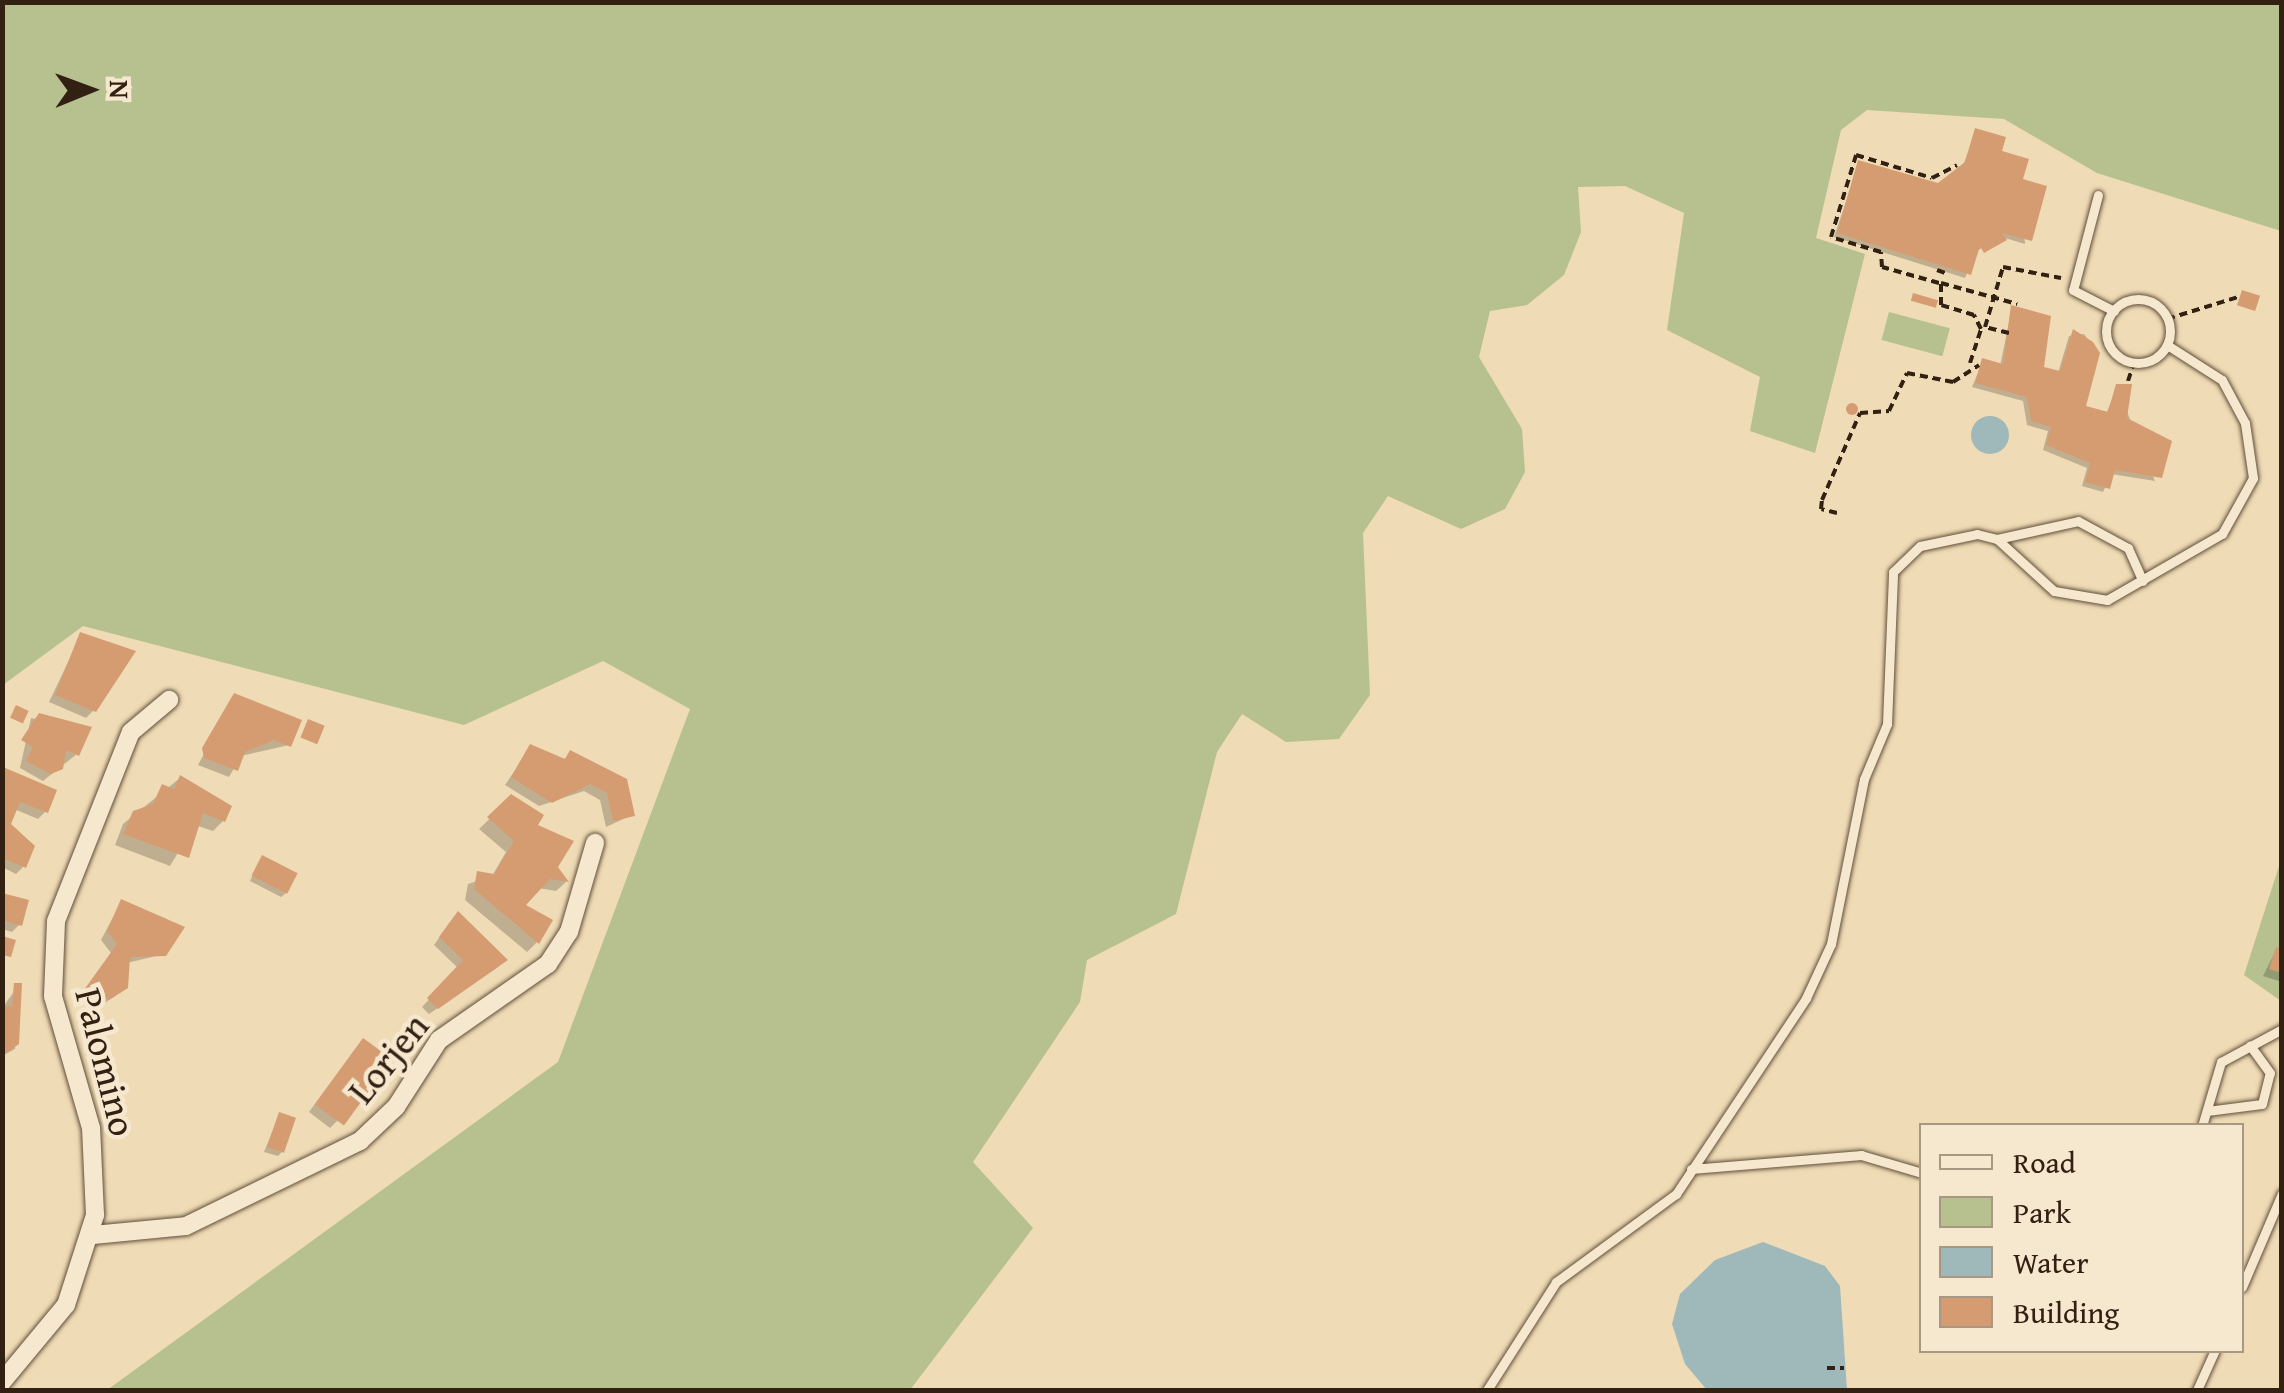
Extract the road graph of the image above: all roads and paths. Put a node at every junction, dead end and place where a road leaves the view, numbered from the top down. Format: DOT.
graph roads {
  1 [pos="1957,165"];
  2 [pos="2098,195"];
  3 [pos="1937,270"];
  4 [pos="1948,274"];
  5 [pos="1940,281"];
  6 [pos="2075,282"];
  7 [pos="2238,297"];
  8 [pos="1993,298"];
  9 [pos="2018,304"];
  10 [pos="2114,311"];
  11 [pos="2167,318"];
  12 [pos="2009,333"];
  13 [pos="2168,345"];
  14 [pos="1970,362"];
  15 [pos="2134,362"];
  16 [pos="1978,366"];
  17 [pos="2128,382"];
  18 [pos="1837,514"];
  19 [pos="1997,539"];
  20 [pos="2143,580"];
  21 [pos="168,700"];
  22 [pos="595,843"];
  23 [pos="2282,1030"];
  24 [pos="2250,1045"];
  25 [pos="2207,1111"];
  26 [pos="2203,1123"];
  27 [pos="1691,1169"];
  28 [pos="1919,1171"];
  29 [pos="2282,1192"];
  30 [pos="92,1235"];
  31 [pos="2244,1282"];
  32 [pos="2214,1353"];
  33 [pos="1827,1368"];
  34 [pos="1844,1368"];
  35 [pos="2,1382"];
  36 [pos="1488,1390"];
  37 [pos="2198,1390"];
  1 -- 5 [label="path"];
  2 -- 6 [label="lane"];
  3 -- 5 [label="path"];
  4 -- 5 [label="path"];
  5 -- 8 [label="path"];
  5 -- 14 [label="path"];
  6 -- 8 [label="path"];
  6 -- 10 [label="lane"];
  7 -- 11 [label="path"];
  8 -- 9 [label="path"];
  8 -- 12 [label="path"];
  10 -- 11 [label="lane"];
  10 -- 15 [label="lane"];
  11 -- 13 [label="lane"];
  13 -- 15 [label="lane"];
  13 -- 20 [label="lane"];
  14 -- 16 [label="path"];
  14 -- 18 [label="path"];
  15 -- 17 [label="path"];
  19 -- 20 [label="lane"];
  19 -- 20 [label="lane"];
  19 -- 27 [label="lane"];
  21 -- 30 [label="street, Palomino"];
  22 -- 30 [label="street, Lorjen"];
  23 -- 24 [label="lane"];
  24 -- 25 [label="lane"];
  24 -- 25 [label="lane"];
  25 -- 26 [label="lane"];
  27 -- 28 [label="lane"];
  27 -- 36 [label="lane"];
  29 -- 31 [label="lane"];
  30 -- 35 [label="street, Palomino"];
  32 -- 37 [label="lane"];
  33 -- 34 [label="path"];
}
